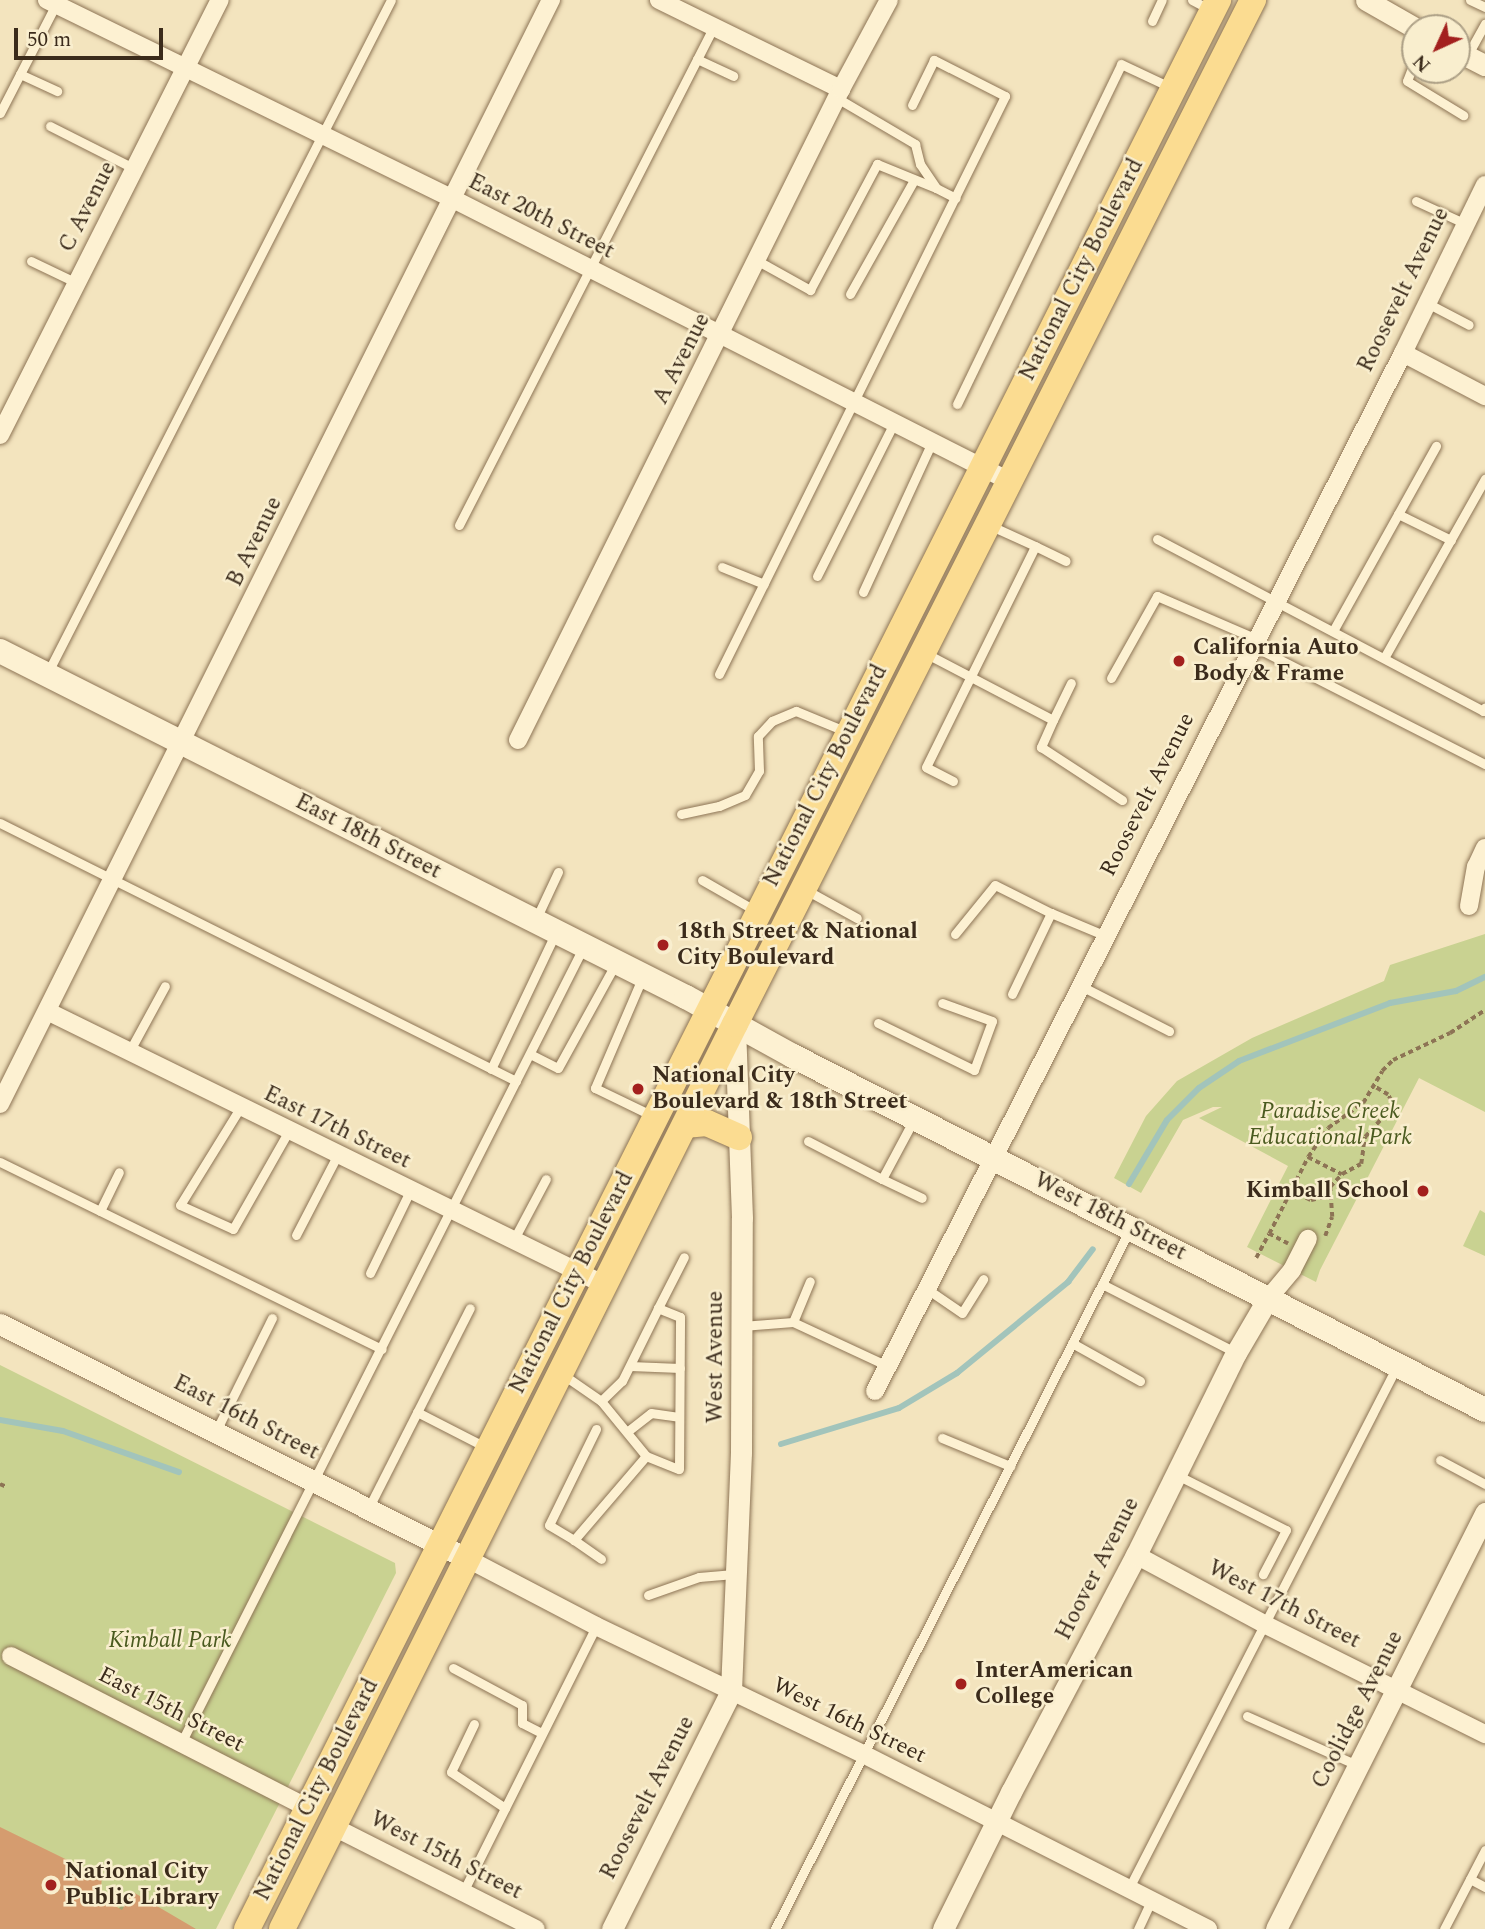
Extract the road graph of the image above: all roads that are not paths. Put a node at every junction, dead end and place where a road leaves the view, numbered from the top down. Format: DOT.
graph roads {
  1 [pos="220,0"];
  2 [pos="391,0"];
  3 [pos="551,0"];
  4 [pos="659,0"];
  5 [pos="889,0"];
  6 [pos="1162,0"];
  7 [pos="1252,0"];
  8 [pos="1366,0"];
  9 [pos="1470,0"];
  10 [pos="53,1"];
  11 [pos="1208,4"];
  12 [pos="1393,6"];
  13 [pos="1485,7"];
  14 [pos="1152,21"];
  15 [pos="1485,24"];
  16 [pos="713,27"];
  17 [pos="1471,55"];
  18 [pos="697,59"];
  19 [pos="187,66"];
  20 [pos="20,74"];
  21 [pos="733,76"];
  22 [pos="1412,84"];
  23 [pos="1174,88"];
  24 [pos="57,92"];
  25 [pos="839,94"];
  26 [pos="912,105"];
  27 [pos="0,113"];
  28 [pos="1463,116"];
  29 [pos="50,126"];
  30 [pos="323,136"];
  31 [pos="135,169"];
  32 [pos="914,180"];
  33 [pos="1485,186"];
  34 [pos="936,188"];
  35 [pos="956,198"];
  36 [pos="453,199"];
  37 [pos="1416,201"];
  38 [pos="1466,224"];
  39 [pos="31,261"];
  40 [pos="758,261"];
  41 [pos="591,269"];
  42 [pos="77,283"];
  43 [pos="850,294"];
  44 [pos="1427,303"];
  45 [pos="1469,325"];
  46 [pos="721,336"];
  47 [pos="1403,353"];
  48 [pos="1485,396"];
  49 [pos="856,403"];
  50 [pos="957,404"];
  51 [pos="894,423"];
  52 [pos="0,435"];
  53 [pos="932,442"];
  54 [pos="1436,446"];
  55 [pos="982,468"];
  56 [pos="1485,479"];
  57 [pos="1011,482"];
  58 [pos="1398,514"];
  59 [pos="459,525"];
  60 [pos="989,525"];
  61 [pos="1157,539"];
  62 [pos="1451,540"];
  63 [pos="1035,546"];
  64 [pos="1066,561"];
  65 [pos="722,567"];
  66 [pos="817,576"];
  67 [pos="764,584"];
  68 [pos="863,592"];
  69 [pos="1276,600"];
  70 [pos="1334,631"];
  71 [pos="1255,642"];
  72 [pos="0,651"];
  73 [pos="924,652"];
  74 [pos="1384,658"];
  75 [pos="47,674"];
  76 [pos="719,674"];
  77 [pos="971,677"];
  78 [pos="1111,678"];
  79 [pos="1071,683"];
  80 [pos="1485,708"];
  81 [pos="1053,720"];
  82 [pos="848,733"];
  83 [pos="518,740"];
  84 [pos="181,744"];
  85 [pos="1485,764"];
  86 [pos="953,781"];
  87 [pos="1122,800"];
  88 [pos="681,814"];
  89 [pos="0,823"];
  90 [pos="1485,848"];
  91 [pos="558,872"];
  92 [pos="702,880"];
  93 [pos="111,881"];
  94 [pos="803,888"];
  95 [pos="1469,906"];
  96 [pos="758,911"];
  97 [pos="1051,913"];
  98 [pos="857,918"];
  99 [pos="546,926"];
  100 [pos="955,934"];
  101 [pos="1106,936"];
  102 [pos="584,945"];
  103 [pos="617,962"];
  104 [pos="643,975"];
  105 [pos="165,986"];
  106 [pos="1080,986"];
  107 [pos="1012,994"];
  108 [pos="942,1003"];
  109 [pos="708,1009"];
  110 [pos="49,1012"];
  111 [pos="878,1023"];
  112 [pos="735,1024"];
  113 [pos="1169,1031"];
  114 [pos="130,1052"];
  115 [pos="530,1054"];
  116 [pos="491,1069"];
  117 [pos="516,1081"];
  118 [pos="0,1104"];
  119 [pos="240,1108"];
  120 [pos="655,1116"];
  121 [pos="915,1118"];
  122 [pos="685,1125"];
  123 [pos="288,1132"];
  124 [pos="740,1137"];
  125 [pos="808,1141"];
  126 [pos="337,1156"];
  127 [pos="993,1156"];
  128 [pos="0,1162"];
  129 [pos="119,1172"];
  130 [pos="546,1179"];
  131 [pos="882,1179"];
  132 [pos="411,1191"];
  133 [pos="922,1198"];
  134 [pos="100,1211"];
  135 [pos="452,1211"];
  136 [pos="1131,1228"];
  137 [pos="296,1236"];
  138 [pos="513,1241"];
  139 [pos="1311,1244"];
  140 [pos="684,1256"];
  141 [pos="577,1272"];
  142 [pos="370,1273"];
  143 [pos="983,1279"];
  144 [pos="810,1281"];
  145 [pos="1102,1284"];
  146 [pos="605,1285"];
  147 [pos="927,1289"];
  148 [pos="1267,1300"];
  149 [pos="470,1308"];
  150 [pos="658,1308"];
  151 [pos="272,1318"];
  152 [pos="793,1322"];
  153 [pos="0,1324"];
  154 [pos="742,1326"];
  155 [pos="1072,1343"];
  156 [pos="382,1349"];
  157 [pos="1236,1353"];
  158 [pos="630,1366"];
  159 [pos="888,1366"];
  160 [pos="1397,1366"];
  161 [pos="680,1368"];
  162 [pos="561,1373"];
  163 [pos="1140,1381"];
  164 [pos="875,1391"];
  165 [pos="601,1401"];
  166 [pos="1485,1410"];
  167 [pos="417,1412"];
  168 [pos="679,1417"];
  169 [pos="596,1429"];
  170 [pos="628,1431"];
  171 [pos="215,1432"];
  172 [pos="942,1438"];
  173 [pos="489,1449"];
  174 [pos="646,1456"];
  175 [pos="1440,1460"];
  176 [pos="1010,1466"];
  177 [pos="1176,1474"];
  178 [pos="314,1482"];
  179 [pos="1485,1484"];
  180 [pos="368,1508"];
  181 [pos="1485,1513"];
  182 [pos="573,1540"];
  183 [pos="441,1545"];
  184 [pos="1136,1555"];
  185 [pos="468,1559"];
  186 [pos="601,1559"];
  187 [pos="736,1574"];
  188 [pos="1263,1574"];
  189 [pos="648,1595"];
  190 [pos="1266,1625"];
  191 [pos="596,1626"];
  192 [pos="10,1656"];
  193 [pos="453,1668"];
  194 [pos="1398,1690"];
  195 [pos="731,1691"];
  196 [pos="1247,1716"];
  197 [pos="474,1724"];
  198 [pos="542,1733"];
  199 [pos="1485,1734"];
  200 [pos="181,1743"];
  201 [pos="863,1754"];
  202 [pos="1358,1766"];
  203 [pos="309,1808"];
  204 [pos="505,1808"];
  205 [pos="996,1822"];
  206 [pos="334,1827"];
  207 [pos="1485,1850"];
  208 [pos="1470,1879"];
  209 [pos="1485,1887"];
  210 [pos="1129,1888"];
  211 [pos="463,1892"];
  212 [pos="1152,1899"];
  213 [pos="247,1929"];
  214 [pos="282,1929"];
  215 [pos="536,1929"];
  216 [pos="612,1929"];
  217 [pos="775,1929"];
  218 [pos="943,1929"];
  219 [pos="1138,1929"];
  220 [pos="1208,1929"];
  221 [pos="1276,1929"];
  222 [pos="1444,1929"];
  1 -- 19 [label="street, C Avenue"];
  2 -- 30 [label="lane"];
  3 -- 36 [label="street, B Avenue"];
  4 -- 16 [label="street"];
  5 -- 25 [label="street, A Avenue"];
  6 -- 14 [label="lane"];
  7 -- 57 [label="main road, National City Boulevard"];
  8 -- 12 [label="street"];
  9 -- 13 [label="lane"];
  10 -- 19 [label="street, East 20th Street"];
  10 -- 20 [label="lane"];
  11 -- 23 [label="main road, National City Boulevard"];
  15 -- 17 [label="lane"];
  16 -- 18 [label="lane"];
  16 -- 25 [label="street"];
  18 -- 21 [label="lane"];
  18 -- 41 [label="lane"];
  19 -- 30 [label="street, East 20th Street"];
  19 -- 31 [label="street, C Avenue"];
  20 -- 24 [label="lane"];
  20 -- 27 [label="lane"];
  22 -- 28 [label="lane"];
  23 -- 50 [label="lane"];
  23 -- 55 [label="main road, National City Boulevard"];
  25 -- 34 [label="lane"];
  25 -- 40 [label="street, A Avenue"];
  26 -- 35 [label="lane"];
  29 -- 31 [label="lane"];
  30 -- 36 [label="street, East 20th Street"];
  30 -- 75 [label="lane"];
  31 -- 42 [label="street, C Avenue"];
  32 -- 34 [label="lane"];
  32 -- 40 [label="lane"];
  32 -- 43 [label="lane"];
  33 -- 38 [label="street, Roosevelt Avenue"];
  34 -- 35 [label="lane"];
  35 -- 49 [label="lane"];
  36 -- 41 [label="street, East 20th Street"];
  36 -- 84 [label="street, B Avenue"];
  37 -- 38 [label="lane"];
  38 -- 44 [label="street, Roosevelt Avenue"];
  39 -- 42 [label="lane"];
  40 -- 46 [label="street, A Avenue"];
  41 -- 46 [label="street, East 20th Street"];
  41 -- 59 [label="lane"];
  42 -- 52 [label="street, C Avenue"];
  44 -- 45 [label="lane"];
  44 -- 47 [label="street, Roosevelt Avenue"];
  46 -- 49 [label="street, East 20th Street"];
  46 -- 83 [label="street, A Avenue"];
  47 -- 48 [label="street"];
  47 -- 69 [label="street, Roosevelt Avenue"];
  49 -- 51 [label="street, East 20th Street"];
  49 -- 67 [label="lane"];
  51 -- 53 [label="street, East 20th Street"];
  51 -- 66 [label="lane"];
  53 -- 55 [label="street, East 20th Street"];
  53 -- 68 [label="lane"];
  54 -- 58 [label="lane"];
  55 -- 57 [label="street, East 20th Street"];
  55 -- 82 [label="main road, National City Boulevard"];
  56 -- 62 [label="lane"];
  57 -- 60 [label="main road, National City Boulevard"];
  58 -- 62 [label="lane"];
  58 -- 70 [label="lane"];
  60 -- 63 [label="lane"];
  60 -- 73 [label="main road, National City Boulevard"];
  61 -- 69 [label="lane"];
  62 -- 74 [label="lane"];
  63 -- 64 [label="lane"];
  63 -- 77 [label="lane"];
  65 -- 67 [label="lane"];
  67 -- 76 [label="lane"];
  69 -- 70 [label="lane"];
  69 -- 71 [label="street, Roosevelt Avenue"];
  70 -- 74 [label="lane"];
  71 -- 78 [label="lane"];
  71 -- 85 [label="lane"];
  71 -- 101 [label="street, Roosevelt Avenue"];
  72 -- 75 [label="main road, East 18th Street"];
  73 -- 77 [label="lane"];
  73 -- 94 [label="main road, National City Boulevard"];
  74 -- 80 [label="lane"];
  75 -- 84 [label="main road, East 18th Street"];
  77 -- 81 [label="lane"];
  77 -- 86 [label="lane"];
  79 -- 81 [label="lane"];
  81 -- 87 [label="lane"];
  82 -- 88 [label="lane"];
  82 -- 96 [label="main road, National City Boulevard"];
  84 -- 93 [label="street, B Avenue"];
  84 -- 99 [label="main road, East 18th Street"];
  89 -- 93 [label="lane"];
  90 -- 95 [label="street"];
  91 -- 99 [label="lane"];
  92 -- 96 [label="lane"];
  93 -- 110 [label="street, B Avenue"];
  93 -- 116 [label="lane"];
  94 -- 98 [label="lane"];
  94 -- 112 [label="main road, National City Boulevard"];
  96 -- 109 [label="main road, National City Boulevard"];
  97 -- 100 [label="lane"];
  97 -- 101 [label="lane"];
  97 -- 107 [label="lane"];
  99 -- 102 [label="main road, East 18th Street"];
  99 -- 116 [label="lane"];
  101 -- 106 [label="street, Roosevelt Avenue"];
  102 -- 103 [label="main road, East 18th Street"];
  102 -- 115 [label="lane"];
  103 -- 104 [label="main road, East 18th Street"];
  103 -- 115 [label="lane"];
  104 -- 109 [label="main road, East 18th Street"];
  104 -- 120 [label="lane"];
  105 -- 114 [label="lane"];
  106 -- 113 [label="lane"];
  106 -- 127 [label="street, Roosevelt Avenue"];
  108 -- 111 [label="lane"];
  109 -- 112 [label="main road, East 18th Street"];
  109 -- 120 [label="main road, National City Boulevard"];
  110 -- 114 [label="street, East 17th Street"];
  110 -- 118 [label="street, B Avenue"];
  112 -- 121 [label="main road, West 18th Street"];
  112 -- 122 [label="main road, National City Boulevard"];
  112 -- 124 [label="street, West Avenue"];
  114 -- 119 [label="street, East 17th Street"];
  115 -- 117 [label="lane"];
  116 -- 117 [label="lane"];
  117 -- 135 [label="lane"];
  119 -- 123 [label="street, East 17th Street"];
  119 -- 123 [label="lane"];
  120 -- 141 [label="main road, National City Boulevard"];
  121 -- 127 [label="main road, West 18th Street"];
  121 -- 131 [label="lane"];
  122 -- 124 [label="main road"];
  122 -- 146 [label="main road, National City Boulevard"];
  123 -- 126 [label="street, East 17th Street"];
  124 -- 154 [label="street, West Avenue"];
  125 -- 131 [label="lane"];
  126 -- 132 [label="street, East 17th Street"];
  126 -- 137 [label="lane"];
  127 -- 136 [label="main road, West 18th Street"];
  127 -- 147 [label="street, Roosevelt Avenue"];
  128 -- 134 [label="lane"];
  129 -- 134 [label="lane"];
  130 -- 138 [label="lane"];
  131 -- 133 [label="lane"];
  132 -- 135 [label="street, East 17th Street"];
  132 -- 142 [label="lane"];
  134 -- 156 [label="lane"];
  135 -- 138 [label="street, East 17th Street"];
  135 -- 156 [label="lane"];
  136 -- 145 [label="lane"];
  136 -- 148 [label="main road, West 18th Street"];
  138 -- 141 [label="street, East 17th Street"];
  139 -- 148 [label="street, Hoover Avenue"];
  140 -- 150 [label="lane"];
  141 -- 146 [label="street, East 17th Street"];
  141 -- 173 [label="main road, National City Boulevard"];
  143 -- 147 [label="lane"];
  144 -- 152 [label="lane"];
  145 -- 155 [label="lane"];
  145 -- 157 [label="lane"];
  146 -- 162 [label="main road, National City Boulevard"];
  147 -- 159 [label="street, Roosevelt Avenue"];
  148 -- 157 [label="street, Hoover Avenue"];
  148 -- 160 [label="main road, West 18th Street"];
  149 -- 167 [label="lane"];
  150 -- 158 [label="lane"];
  150 -- 161 [label="lane"];
  151 -- 171 [label="lane"];
  152 -- 154 [label="lane"];
  152 -- 159 [label="lane"];
  153 -- 171 [label="street, East 16th Street"];
  154 -- 187 [label="street, West Avenue"];
  155 -- 163 [label="lane"];
  155 -- 176 [label="lane"];
  156 -- 178 [label="lane"];
  157 -- 177 [label="street, Hoover Avenue"];
  158 -- 161 [label="lane"];
  158 -- 165 [label="lane"];
  159 -- 164 [label="street, Roosevelt Avenue"];
  160 -- 166 [label="main road, West 18th Street"];
  160 -- 190 [label="lane"];
  161 -- 168 [label="lane"];
  162 -- 165 [label="lane"];
  162 -- 185 [label="main road, National City Boulevard"];
  165 -- 170 [label="lane"];
  167 -- 173 [label="lane"];
  167 -- 180 [label="lane"];
  168 -- 170 [label="lane"];
  168 -- 174 [label="lane"];
  169 -- 182 [label="lane"];
  170 -- 174 [label="lane"];
  171 -- 178 [label="street, East 16th Street"];
  172 -- 176 [label="lane"];
  173 -- 183 [label="main road, National City Boulevard"];
  174 -- 182 [label="lane"];
  175 -- 179 [label="lane"];
  176 -- 201 [label="lane"];
  177 -- 184 [label="street, Hoover Avenue"];
  177 -- 188 [label="lane"];
  178 -- 180 [label="street, East 16th Street"];
  178 -- 200 [label="lane"];
  180 -- 183 [label="street, East 16th Street"];
  181 -- 194 [label="street, Coolidge Avenue"];
  182 -- 186 [label="lane"];
  183 -- 185 [label="street, East 16th Street"];
  183 -- 203 [label="main road, National City Boulevard"];
  184 -- 190 [label="street, West 17th Street"];
  184 -- 205 [label="street, Hoover Avenue"];
  185 -- 191 [label="street, West 16th Street"];
  185 -- 206 [label="main road, National City Boulevard"];
  187 -- 189 [label="lane"];
  187 -- 195 [label="street, West Avenue"];
  190 -- 194 [label="street, West 17th Street"];
  190 -- 210 [label="lane"];
  191 -- 195 [label="street, West 16th Street"];
  191 -- 198 [label="lane"];
  192 -- 200 [label="street, East 15th Street"];
  193 -- 198 [label="lane"];
  194 -- 199 [label="street, West 17th Street"];
  194 -- 202 [label="street, Coolidge Avenue"];
  195 -- 201 [label="street, West 16th Street"];
  195 -- 216 [label="street, Roosevelt Avenue"];
  196 -- 202 [label="lane"];
  197 -- 204 [label="lane"];
  198 -- 204 [label="lane"];
  200 -- 203 [label="street, East 15th Street"];
  201 -- 205 [label="street, West 16th Street"];
  201 -- 217 [label="lane"];
  202 -- 221 [label="street, Coolidge Avenue"];
  203 -- 213 [label="main road, National City Boulevard"];
  204 -- 211 [label="lane"];
  205 -- 210 [label="street, West 16th Street"];
  205 -- 218 [label="street, Hoover Avenue"];
  206 -- 211 [label="street, West 15th Street"];
  206 -- 214 [label="main road, National City Boulevard"];
  207 -- 208 [label="lane"];
  208 -- 209 [label="lane"];
  208 -- 222 [label="lane"];
  210 -- 212 [label="street, West 16th Street"];
  211 -- 215 [label="street, West 15th Street"];
  212 -- 219 [label="lane"];
  212 -- 220 [label="street, West 16th Street"];
}
